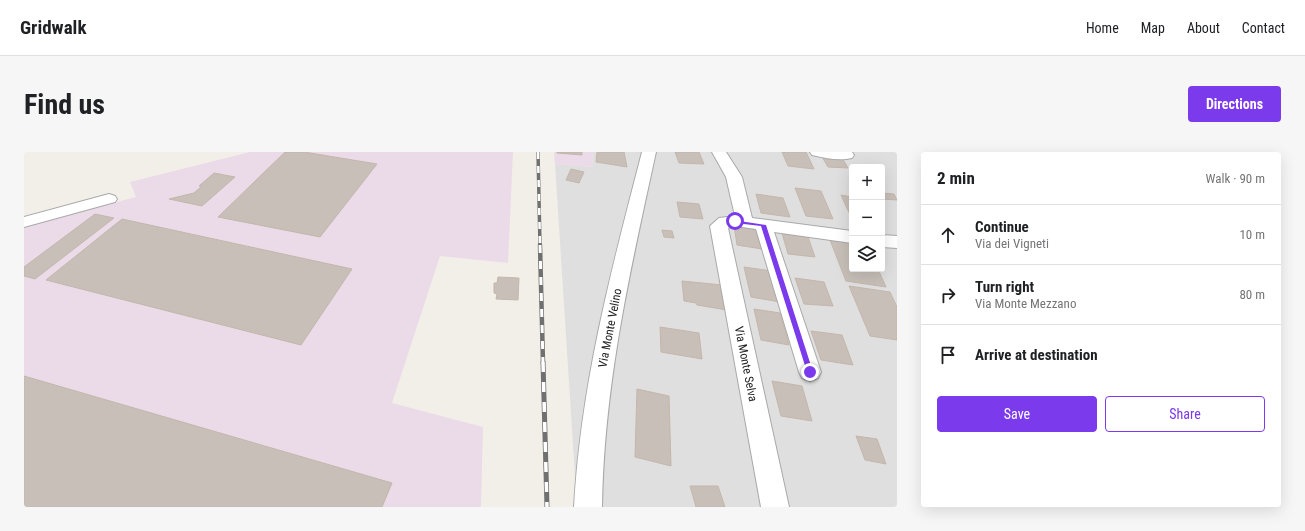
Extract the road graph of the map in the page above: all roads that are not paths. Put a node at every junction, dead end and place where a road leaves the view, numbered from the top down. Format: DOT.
graph roads {
  1 [pos="649,152"];
  2 [pos="719,152"];
  3 [pos="817,152"];
  4 [pos="847,155"];
  5 [pos="109,199"];
  6 [pos="24,222"];
  7 [pos="754,224"];
  8 [pos="849,237"];
  9 [pos="885,240"];
  10 [pos="897,242"];
  11 [pos="810,372"];
  12 [pos="588,507"];
  13 [pos="775,507"];
  1 -- 12 [label="street, Via Monte Velino"];
  2 -- 7 [label="street"];
  3 -- 4 [label="street"];
  5 -- 6 [label="street"];
  7 -- 8 [label="street"];
  7 -- 11 [label="street"];
  7 -- 13 [label="street, Via Monte Selva"];
  9 -- 10 [label="street"];
}
